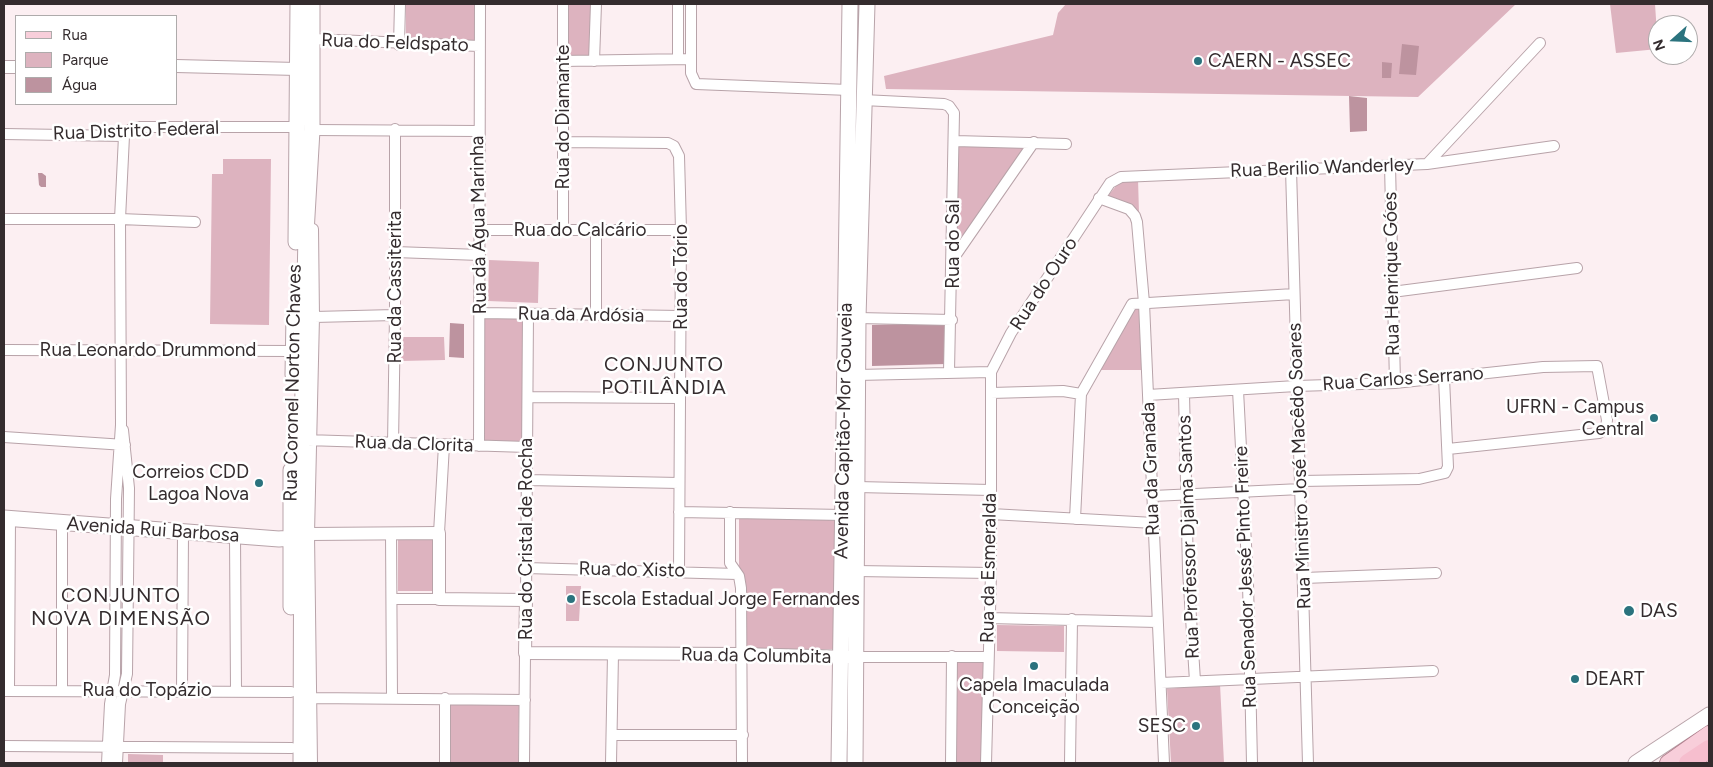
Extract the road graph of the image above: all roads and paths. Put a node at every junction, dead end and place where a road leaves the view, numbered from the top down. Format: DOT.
graph roads {
  1 [pos="298,4"];
  2 [pos="312,4"];
  3 [pos="400,4"];
  4 [pos="480,4"];
  5 [pos="562,4"];
  6 [pos="596,4"];
  7 [pos="678,4"];
  8 [pos="691,4"];
  9 [pos="850,4"];
  10 [pos="867,4"];
  11 [pos="312,40"];
  12 [pos="1540,43"];
  13 [pos="400,44"];
  14 [pos="479,46"];
  15 [pos="562,60"];
  16 [pos="594,60"];
  17 [pos="678,60"];
  18 [pos="690,60"];
  19 [pos="178,66"];
  20 [pos="297,69"];
  21 [pos="304,89"];
  22 [pos="853,94"];
  23 [pos="305,129"];
  24 [pos="395,129"];
  25 [pos="478,130"];
  26 [pos="4,134"];
  27 [pos="124,136"];
  28 [pos="955,140"];
  29 [pos="564,142"];
  30 [pos="1034,142"];
  31 [pos="1066,144"];
  32 [pos="1554,146"];
  33 [pos="1427,164"];
  34 [pos="1390,165"];
  35 [pos="1291,169"];
  36 [pos="309,195"];
  37 [pos="1099,198"];
  38 [pos="4,219"];
  39 [pos="120,219"];
  40 [pos="195,222"];
  41 [pos="480,230"];
  42 [pos="563,230"];
  43 [pos="596,230"];
  44 [pos="681,230"];
  45 [pos="395,252"];
  46 [pos="480,255"];
  47 [pos="953,259"];
  48 [pos="852,262"];
  49 [pos="1577,268"];
  50 [pos="1392,292"];
  51 [pos="1294,294"];
  52 [pos="1144,303"];
  53 [pos="480,312"];
  54 [pos="528,314"];
  55 [pos="395,315"];
  56 [pos="596,315"];
  57 [pos="314,316"];
  58 [pos="681,316"];
  59 [pos="858,318"];
  60 [pos="952,320"];
  61 [pos="4,350"];
  62 [pos="119,350"];
  63 [pos="293,350"];
  64 [pos="950,372"];
  65 [pos="991,372"];
  66 [pos="857,375"];
  67 [pos="1444,378"];
  68 [pos="1395,383"];
  69 [pos="1296,386"];
  70 [pos="1238,390"];
  71 [pos="991,393"];
  72 [pos="1081,394"];
  73 [pos="1184,394"];
  74 [pos="1148,395"];
  75 [pos="528,397"];
  76 [pos="680,398"];
  77 [pos="4,437"];
  78 [pos="306,440"];
  79 [pos="393,444"];
  80 [pos="122,445"];
  81 [pos="444,445"];
  82 [pos="479,446"];
  83 [pos="527,447"];
  84 [pos="1448,450"];
  85 [pos="527,480"];
  86 [pos="679,483"];
  87 [pos="1301,485"];
  88 [pos="857,487"];
  89 [pos="991,490"];
  90 [pos="1244,493"];
  91 [pos="1186,494"];
  92 [pos="1153,496"];
  93 [pos="679,512"];
  94 [pos="730,512"];
  95 [pos="991,514"];
  96 [pos="843,515"];
  97 [pos="7,518"];
  98 [pos="1075,519"];
  99 [pos="62,523"];
  100 [pos="1154,523"];
  101 [pos="122,528"];
  102 [pos="183,532"];
  103 [pos="391,533"];
  104 [pos="439,533"];
  105 [pos="235,536"];
  106 [pos="300,536"];
  107 [pos="526,568"];
  108 [pos="679,571"];
  109 [pos="856,571"];
  110 [pos="991,573"];
  111 [pos="1436,573"];
  112 [pos="737,574"];
  113 [pos="1304,578"];
  114 [pos="392,599"];
  115 [pos="439,599"];
  116 [pos="526,600"];
  117 [pos="989,618"];
  118 [pos="1072,619"];
  119 [pos="1158,622"];
  120 [pos="525,653"];
  121 [pos="613,654"];
  122 [pos="742,654"];
  123 [pos="952,656"];
  124 [pos="849,657"];
  125 [pos="988,657"];
  126 [pos="1433,671"];
  127 [pos="1307,677"];
  128 [pos="1250,678"];
  129 [pos="1195,681"];
  130 [pos="1161,683"];
  131 [pos="6,690"];
  132 [pos="62,690"];
  133 [pos="118,690"];
  134 [pos="182,691"];
  135 [pos="236,691"];
  136 [pos="291,692"];
  137 [pos="311,698"];
  138 [pos="392,698"];
  139 [pos="445,698"];
  140 [pos="525,700"];
  141 [pos="1709,715"];
  142 [pos="743,734"];
  143 [pos="1709,734"];
  144 [pos="612,735"];
  145 [pos="4,746"];
  146 [pos="112,746"];
  147 [pos="1709,749"];
  148 [pos="292,756"];
  149 [pos="107,763"];
  150 [pos="117,763"];
  151 [pos="300,763"];
  152 [pos="312,763"];
  153 [pos="445,763"];
  154 [pos="524,763"];
  155 [pos="611,763"];
  156 [pos="742,763"];
  157 [pos="839,763"];
  158 [pos="855,763"];
  159 [pos="951,763"];
  160 [pos="986,763"];
  161 [pos="1070,763"];
  162 [pos="1164,763"];
  163 [pos="1252,763"];
  164 [pos="1308,763"];
  165 [pos="1636,763"];
  166 [pos="1668,763"];
  167 [pos="1688,763"];
  1 -- 20 [label="main road, Rua Coronel Norton Chaves"];
  2 -- 11 [label="main road, Rua Coronel Norton Chaves"];
  3 -- 13 [label="street"];
  4 -- 14 [label="street, Rua da Água Marinha"];
  5 -- 15 [label="street, Rua do Diamante"];
  6 -- 16 [label="street"];
  7 -- 17 [label="street"];
  8 -- 18 [label="street"];
  9 -- 22 [label="main road"];
  10 -- 22 [label="main road"];
  11 -- 13 [label="street, Rua do Feldspato"];
  11 -- 21 [label="main road, Rua Coronel Norton Chaves"];
  12 -- 33 [label="street"];
  13 -- 14 [label="street, Rua do Feldspato"];
  14 -- 25 [label="street, Rua da Água Marinha"];
  15 -- 16 [label="street"];
  15 -- 29 [label="street, Rua do Diamante"];
  16 -- 17 [label="street"];
  17 -- 18 [label="street"];
  18 -- 22 [label="street"];
  19 -- 20 [label="street"];
  20 -- 21 [label="main road, Rua Coronel Norton Chaves"];
  21 -- 23 [label="main road, Rua Coronel Norton Chaves"];
  22 -- 28 [label="street, Rua do Sal"];
  22 -- 48 [label="main road"];
  23 -- 24 [label="street, Rua Distrito Federal"];
  23 -- 27 [label="street, Rua Distrito Federal"];
  23 -- 36 [label="main road, Rua Coronel Norton Chaves"];
  23 -- 63 [label="main road, Rua Coronel Norton Chaves"];
  24 -- 25 [label="street, Rua Distrito Federal"];
  24 -- 45 [label="street, Rua da Cassiterita"];
  25 -- 41 [label="street, Rua da Água Marinha"];
  26 -- 27 [label="street, Rua Distrito Federal"];
  27 -- 39 [label="street"];
  28 -- 30 [label="street"];
  28 -- 47 [label="street, Rua do Sal"];
  29 -- 42 [label="street, Rua do Diamante"];
  29 -- 44 [label="street, Rua do Tório"];
  30 -- 31 [label="street"];
  30 -- 47 [label="street"];
  32 -- 33 [label="street, Rua Berilio Wanderley"];
  33 -- 34 [label="street, Rua Berilio Wanderley"];
  34 -- 35 [label="street, Rua Berilio Wanderley"];
  34 -- 50 [label="street, Rua Henrique Góes"];
  35 -- 37 [label="street, Rua Berilio Wanderley"];
  35 -- 51 [label="street, Rua Ministro José Macêdo Soares"];
  36 -- 57 [label="street, Rua Coronel Norton Chaves"];
  36 -- 78 [label="main road, Rua Coronel Norton Chaves"];
  37 -- 52 [label="street, Rua da Granada"];
  37 -- 65 [label="street, Rua do Ouro"];
  38 -- 39 [label="street"];
  39 -- 40 [label="street"];
  39 -- 62 [label="street"];
  41 -- 42 [label="street, Rua do Calcário"];
  41 -- 46 [label="street, Rua da Água Marinha"];
  42 -- 43 [label="street, Rua do Calcário"];
  43 -- 44 [label="street, Rua do Calcário"];
  43 -- 56 [label="street"];
  44 -- 58 [label="street, Rua do Tório"];
  45 -- 46 [label="street"];
  45 -- 55 [label="street, Rua da Cassiterita"];
  46 -- 53 [label="street, Rua da Água Marinha"];
  47 -- 60 [label="street, Rua do Sal"];
  48 -- 59 [label="main road"];
  48 -- 96 [label="main road, Avenida Capitão-Mor Gouveia"];
  49 -- 50 [label="street"];
  50 -- 68 [label="street, Rua Henrique Góes"];
  51 -- 52 [label="street"];
  51 -- 69 [label="street, Rua Ministro José Macêdo Soares"];
  52 -- 72 [label="street"];
  52 -- 74 [label="street, Rua da Granada"];
  53 -- 54 [label="street, Rua da Ardósia"];
  53 -- 82 [label="street, Rua da Água Marinha"];
  54 -- 56 [label="street, Rua da Ardósia"];
  54 -- 75 [label="street, Rua do Cristal de Rocha"];
  55 -- 57 [label="street"];
  55 -- 79 [label="street, Rua da Cassiterita"];
  56 -- 58 [label="street, Rua da Ardósia"];
  57 -- 78 [label="street, Rua Coronel Norton Chaves"];
  58 -- 76 [label="street, Rua do Tório"];
  59 -- 60 [label="street"];
  59 -- 66 [label="main road"];
  60 -- 64 [label="street, Rua do Sal"];
  61 -- 62 [label="street, Rua Leonardo Drummond"];
  62 -- 63 [label="street, Rua Leonardo Drummond"];
  62 -- 80 [label="street"];
  63 -- 106 [label="main road, Rua Coronel Norton Chaves"];
  64 -- 65 [label="street"];
  64 -- 66 [label="street"];
  65 -- 71 [label="street, Rua da Esmeralda"];
  66 -- 88 [label="main road"];
  67 -- 68 [label="street, Rua Carlos Serrano"];
  67 -- 84 [label="street"];
  67 -- 84 [label="street, Rua Carlos Serrano"];
  68 -- 69 [label="street, Rua Carlos Serrano"];
  69 -- 70 [label="street, Rua Carlos Serrano"];
  69 -- 87 [label="street, Rua Ministro José Macêdo Soares"];
  70 -- 73 [label="street, Rua Carlos Serrano"];
  70 -- 90 [label="street, Rua Senador Jessé Pinto Freire"];
  71 -- 72 [label="street"];
  71 -- 89 [label="street, Rua da Esmeralda"];
  72 -- 98 [label="street"];
  73 -- 74 [label="street, Rua Carlos Serrano"];
  73 -- 91 [label="street, Rua Professor Djalma Santos"];
  74 -- 92 [label="street, Rua da Granada"];
  75 -- 76 [label="street"];
  75 -- 83 [label="street, Rua do Cristal de Rocha"];
  76 -- 86 [label="street, Rua do Tório"];
  77 -- 80 [label="street"];
  78 -- 79 [label="street, Rua da Clorita"];
  78 -- 106 [label="main road, Rua Coronel Norton Chaves"];
  79 -- 81 [label="street, Rua da Clorita"];
  80 -- 101 [label="street"];
  81 -- 82 [label="street, Rua da Clorita"];
  81 -- 104 [label="street"];
  82 -- 83 [label="street, Rua da Clorita"];
  83 -- 85 [label="street, Rua do Cristal de Rocha"];
  84 -- 87 [label="street"];
  85 -- 86 [label="street"];
  85 -- 107 [label="street, Rua do Cristal de Rocha"];
  86 -- 93 [label="street, Rua do Tório"];
  87 -- 90 [label="street"];
  87 -- 113 [label="street, Rua Ministro José Macêdo Soares"];
  88 -- 89 [label="street"];
  88 -- 109 [label="main road"];
  89 -- 95 [label="street, Rua da Esmeralda"];
  90 -- 91 [label="street"];
  90 -- 128 [label="street, Rua Senador Jessé Pinto Freire"];
  91 -- 92 [label="street"];
  91 -- 129 [label="street, Rua Professor Djalma Santos"];
  92 -- 100 [label="street, Rua da Granada"];
  93 -- 94 [label="street"];
  93 -- 108 [label="street, Rua do Tório"];
  94 -- 96 [label="street"];
  94 -- 112 [label="street"];
  95 -- 98 [label="street"];
  95 -- 110 [label="street, Rua da Esmeralda"];
  96 -- 124 [label="main road, Avenida Capitão-Mor Gouveia"];
  97 -- 99 [label="main road, Avenida Rui Barbosa"];
  97 -- 131 [label="street"];
  98 -- 100 [label="street"];
  99 -- 101 [label="main road, Avenida Rui Barbosa"];
  99 -- 132 [label="street"];
  100 -- 119 [label="street, Rua da Granada"];
  101 -- 102 [label="main road, Avenida Rui Barbosa"];
  101 -- 133 [label="street"];
  102 -- 105 [label="main road, Avenida Rui Barbosa"];
  102 -- 134 [label="street"];
  103 -- 104 [label="street"];
  103 -- 106 [label="street"];
  103 -- 114 [label="street"];
  104 -- 115 [label="street"];
  105 -- 106 [label="main road, Avenida Rui Barbosa"];
  105 -- 135 [label="street"];
  106 -- 136 [label="main road, Rua Coronel Norton Chaves"];
  106 -- 137 [label="street, Rua Coronel Norton Chaves"];
  106 -- 151 [label="main road, Rua Coronel Norton Chaves"];
  107 -- 108 [label="street, Rua do Xisto"];
  107 -- 116 [label="street, Rua do Cristal de Rocha"];
  108 -- 112 [label="street, Rua do Xisto"];
  109 -- 110 [label="street"];
  109 -- 124 [label="main road"];
  110 -- 117 [label="street, Rua da Esmeralda"];
  111 -- 113 [label="street"];
  112 -- 122 [label="street"];
  113 -- 127 [label="street, Rua Ministro José Macêdo Soares"];
  114 -- 115 [label="street"];
  114 -- 138 [label="street"];
  115 -- 116 [label="street"];
  116 -- 120 [label="street, Rua do Cristal de Rocha"];
  117 -- 118 [label="street"];
  117 -- 125 [label="street, Rua da Esmeralda"];
  118 -- 119 [label="street"];
  118 -- 161 [label="street"];
  119 -- 130 [label="street, Rua da Granada"];
  120 -- 121 [label="street, Rua da Columbita"];
  120 -- 140 [label="street, Rua do Cristal de Rocha"];
  121 -- 122 [label="street, Rua da Columbita"];
  121 -- 144 [label="street"];
  122 -- 124 [label="street, Rua da Columbita"];
  122 -- 142 [label="street"];
  123 -- 124 [label="street, Rua da Columbita"];
  123 -- 125 [label="street, Rua da Columbita"];
  123 -- 159 [label="street"];
  124 -- 157 [label="main road, Avenida Capitão-Mor Gouveia"];
  124 -- 158 [label="main road"];
  125 -- 160 [label="street, Rua da Esmeralda"];
  126 -- 127 [label="street"];
  127 -- 128 [label="street"];
  127 -- 164 [label="street, Rua Ministro José Macêdo Soares"];
  128 -- 129 [label="street"];
  128 -- 163 [label="street, Rua Senador Jessé Pinto Freire"];
  129 -- 130 [label="street"];
  130 -- 162 [label="street, Rua da Granada"];
  131 -- 132 [label="street, Rua do Topázio"];
  132 -- 133 [label="street, Rua do Topázio"];
  133 -- 134 [label="street, Rua do Topázio"];
  133 -- 146 [label="street"];
  134 -- 135 [label="street, Rua do Topázio"];
  135 -- 136 [label="street, Rua do Topázio"];
  136 -- 148 [label="main road, Rua Coronel Norton Chaves"];
  137 -- 138 [label="street"];
  137 -- 152 [label="street, Rua Coronel Norton Chaves"];
  138 -- 139 [label="street"];
  139 -- 140 [label="street"];
  139 -- 153 [label="street"];
  140 -- 154 [label="street, Rua do Cristal de Rocha"];
  141 -- 165 [label="main road"];
  142 -- 144 [label="street"];
  142 -- 156 [label="street"];
  143 -- 166 [label="main road"];
  144 -- 155 [label="street"];
  145 -- 146 [label="street"];
  146 -- 148 [label="street"];
  146 -- 149 [label="street"];
  146 -- 150 [label="street"];
  147 -- 167 [label="highway"];
}
